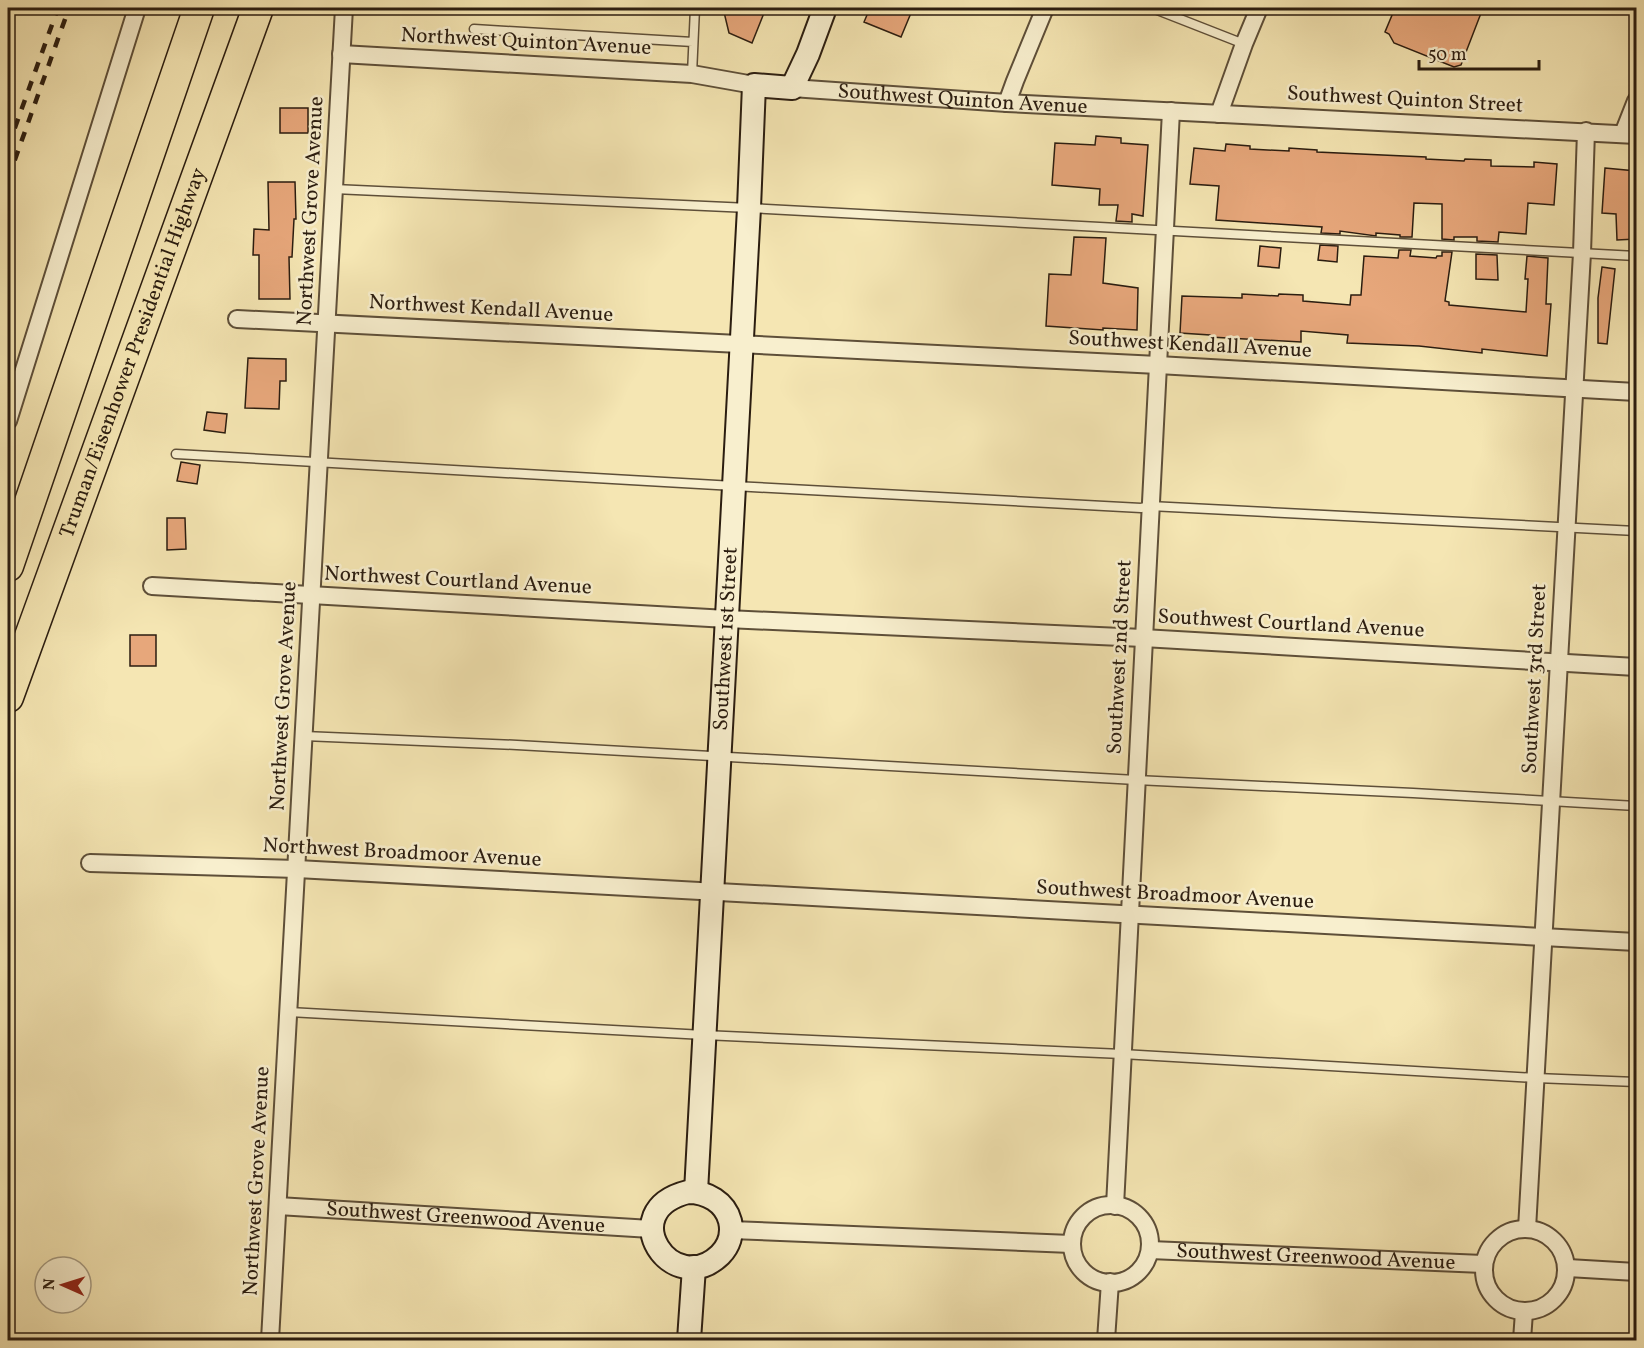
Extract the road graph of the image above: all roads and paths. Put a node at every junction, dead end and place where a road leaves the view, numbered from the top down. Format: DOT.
graph roads {
  1 [pos="136,8"];
  2 [pos="199,8"];
  3 [pos="258,8"];
  4 [pos="345,8"];
  5 [pos="695,8"];
  6 [pos="825,8"];
  7 [pos="1045,8"];
  8 [pos="1152,8"];
  9 [pos="1259,8"];
  10 [pos="474,29"];
  11 [pos="693,42"];
  12 [pos="1244,44"];
  13 [pos="341,54"];
  14 [pos="692,74"];
  15 [pos="754,85"];
  16 [pos="792,88"];
  17 [pos="1636,101"];
  18 [pos="1007,103"];
  19 [pos="1171,111"];
  20 [pos="1219,114"];
  21 [pos="1586,131"];
  22 [pos="1630,134"];
  23 [pos="334,189"];
  24 [pos="749,208"];
  25 [pos="1164,231"];
  26 [pos="1582,253"];
  27 [pos="1636,256"];
  28 [pos="237,319"];
  29 [pos="327,323"];
  30 [pos="742,344"];
  31 [pos="1158,365"];
  32 [pos="1574,389"];
  33 [pos="1636,392"];
  34 [pos="8,421"];
  35 [pos="177,454"];
  36 [pos="320,463"];
  37 [pos="734,486"];
  38 [pos="1150,506"];
  39 [pos="1566,527"];
  40 [pos="1636,531"];
  41 [pos="8,566"];
  42 [pos="152,586"];
  43 [pos="312,595"];
  44 [pos="727,619"];
  45 [pos="1143,638"];
  46 [pos="1559,662"];
  47 [pos="1636,667"];
  48 [pos="8,697"];
  49 [pos="304,736"];
  50 [pos="719,758"];
  51 [pos="1136,780"];
  52 [pos="1551,802"];
  53 [pos="1636,806"];
  54 [pos="90,863"];
  55 [pos="297,869"];
  56 [pos="712,891"];
  57 [pos="1129,915"];
  58 [pos="1544,936"];
  59 [pos="1636,942"];
  60 [pos="289,1012"];
  61 [pos="704,1035"];
  62 [pos="1122,1054"];
  63 [pos="1536,1078"];
  64 [pos="1636,1082"];
  65 [pos="696,1192"];
  66 [pos="279,1206"];
  67 [pos="1115,1206"];
  68 [pos="651,1229"];
  69 [pos="1527,1229"];
  70 [pos="731,1230"];
  71 [pos="1071,1244"];
  72 [pos="1150,1250"];
  73 [pos="1483,1264"];
  74 [pos="694,1267"];
  75 [pos="1568,1268"];
  76 [pos="1636,1272"];
  77 [pos="1110,1282"];
  78 [pos="1524,1312"];
  79 [pos="270,1341"];
  80 [pos="689,1341"];
  81 [pos="1106,1341"];
  82 [pos="1522,1341"];
  1 -- 34 [label="street"];
  2 -- 41 [label="highway"];
  3 -- 48 [label="highway, Truman/Eisenhower Presidential Highway"];
  4 -- 13 [label="street"];
  5 -- 11 [label="lane"];
  6 -- 16 [label="street"];
  7 -- 18 [label="street"];
  8 -- 12 [label="lane"];
  9 -- 12 [label="street"];
  10 -- 11 [label="lane"];
  11 -- 14 [label="lane"];
  12 -- 20 [label="street"];
  13 -- 14 [label="street, Northwest Quinton Avenue"];
  13 -- 23 [label="street, Northwest Grove Avenue"];
  14 -- 15 [label="street, Northwest Quinton Avenue"];
  15 -- 16 [label="street, Southwest Quinton Avenue"];
  15 -- 24 [label="street, Southwest 1st Street"];
  16 -- 18 [label="street, Southwest Quinton Avenue"];
  17 -- 22 [label="street"];
  18 -- 19 [label="street, Southwest Quinton Avenue"];
  19 -- 20 [label="street, Southwest Quinton Street"];
  19 -- 25 [label="street, Southwest 2nd Street"];
  20 -- 21 [label="street, Southwest Quinton Street"];
  21 -- 22 [label="street, Southwest Quinton Street"];
  21 -- 26 [label="street, Southwest 3rd Street"];
  23 -- 24 [label="lane"];
  23 -- 29 [label="street, Northwest Grove Avenue"];
  24 -- 25 [label="lane"];
  24 -- 30 [label="street, Southwest 1st Street"];
  25 -- 26 [label="lane"];
  25 -- 31 [label="street, Southwest 2nd Street"];
  26 -- 27 [label="lane"];
  26 -- 32 [label="street, Southwest 3rd Street"];
  28 -- 29 [label="street, Northwest Kendall Avenue"];
  29 -- 30 [label="street, Northwest Kendall Avenue"];
  29 -- 36 [label="street, Northwest Grove Avenue"];
  30 -- 31 [label="street, Southwest Kendall Avenue"];
  30 -- 37 [label="street, Southwest 1st Street"];
  31 -- 32 [label="street, Southwest Kendall Avenue"];
  31 -- 38 [label="street, Southwest 2nd Street"];
  32 -- 33 [label="street, Southwest Kendall Avenue"];
  32 -- 39 [label="street, Southwest 3rd Street"];
  35 -- 36 [label="lane"];
  36 -- 37 [label="lane"];
  36 -- 43 [label="street, Northwest Grove Avenue"];
  37 -- 38 [label="lane"];
  37 -- 44 [label="street, Southwest 1st Street"];
  38 -- 39 [label="lane"];
  38 -- 45 [label="street, Southwest 2nd Street"];
  39 -- 40 [label="lane"];
  39 -- 46 [label="street, Southwest 3rd Street"];
  42 -- 43 [label="street, Northwest Courtland Avenue"];
  43 -- 44 [label="street, Northwest Courtland Avenue"];
  43 -- 49 [label="street, Northwest Grove Avenue"];
  44 -- 45 [label="street, Southwest Courtland Avenue"];
  44 -- 50 [label="street, Southwest 1st Street"];
  45 -- 46 [label="street, Southwest Courtland Avenue"];
  45 -- 51 [label="street, Southwest 2nd Street"];
  46 -- 47 [label="street, Southwest Courtland Avenue"];
  46 -- 52 [label="street, Southwest 3rd Street"];
  49 -- 50 [label="lane"];
  49 -- 55 [label="street, Northwest Grove Avenue"];
  50 -- 51 [label="lane"];
  50 -- 56 [label="street, Southwest 1st Street"];
  51 -- 52 [label="lane"];
  51 -- 57 [label="street, Southwest 2nd Street"];
  52 -- 53 [label="lane"];
  52 -- 58 [label="street, Southwest 3rd Street"];
  54 -- 55 [label="street, Northwest Broadmoor Avenue"];
  55 -- 56 [label="street, Northwest Broadmoor Avenue"];
  55 -- 60 [label="street, Northwest Grove Avenue"];
  56 -- 57 [label="street, Southwest Broadmoor Avenue"];
  56 -- 61 [label="street, Southwest 1st Street"];
  57 -- 58 [label="street, Southwest Broadmoor Avenue"];
  57 -- 62 [label="street, Southwest 2nd Street"];
  58 -- 59 [label="street, Southwest Broadmoor Avenue"];
  58 -- 63 [label="street, Southwest 3rd Street"];
  60 -- 61 [label="lane"];
  60 -- 66 [label="street, Northwest Grove Avenue"];
  61 -- 62 [label="lane"];
  61 -- 65 [label="street, Southwest 1st Street"];
  62 -- 63 [label="lane"];
  62 -- 67 [label="street, Southwest 2nd Street"];
  63 -- 64 [label="lane"];
  63 -- 69 [label="street, Southwest 3rd Street"];
  65 -- 68 [label="street"];
  65 -- 70 [label="street"];
  66 -- 68 [label="street, Southwest Greenwood Avenue"];
  66 -- 79 [label="street, Northwest Grove Avenue"];
  67 -- 71 [label="street"];
  67 -- 72 [label="street, Southwest Greenwood Avenue"];
  68 -- 74 [label="street"];
  69 -- 73 [label="street, Southwest Greenwood Avenue"];
  69 -- 75 [label="street"];
  70 -- 71 [label="street"];
  70 -- 74 [label="street"];
  71 -- 77 [label="street"];
  72 -- 73 [label="street, Southwest Greenwood Avenue"];
  72 -- 77 [label="street, Southwest Greenwood Avenue"];
  73 -- 78 [label="street, Southwest Greenwood Avenue"];
  74 -- 80 [label="street"];
  75 -- 76 [label="street"];
  75 -- 78 [label="street"];
  77 -- 81 [label="street"];
  78 -- 82 [label="street"];
}
